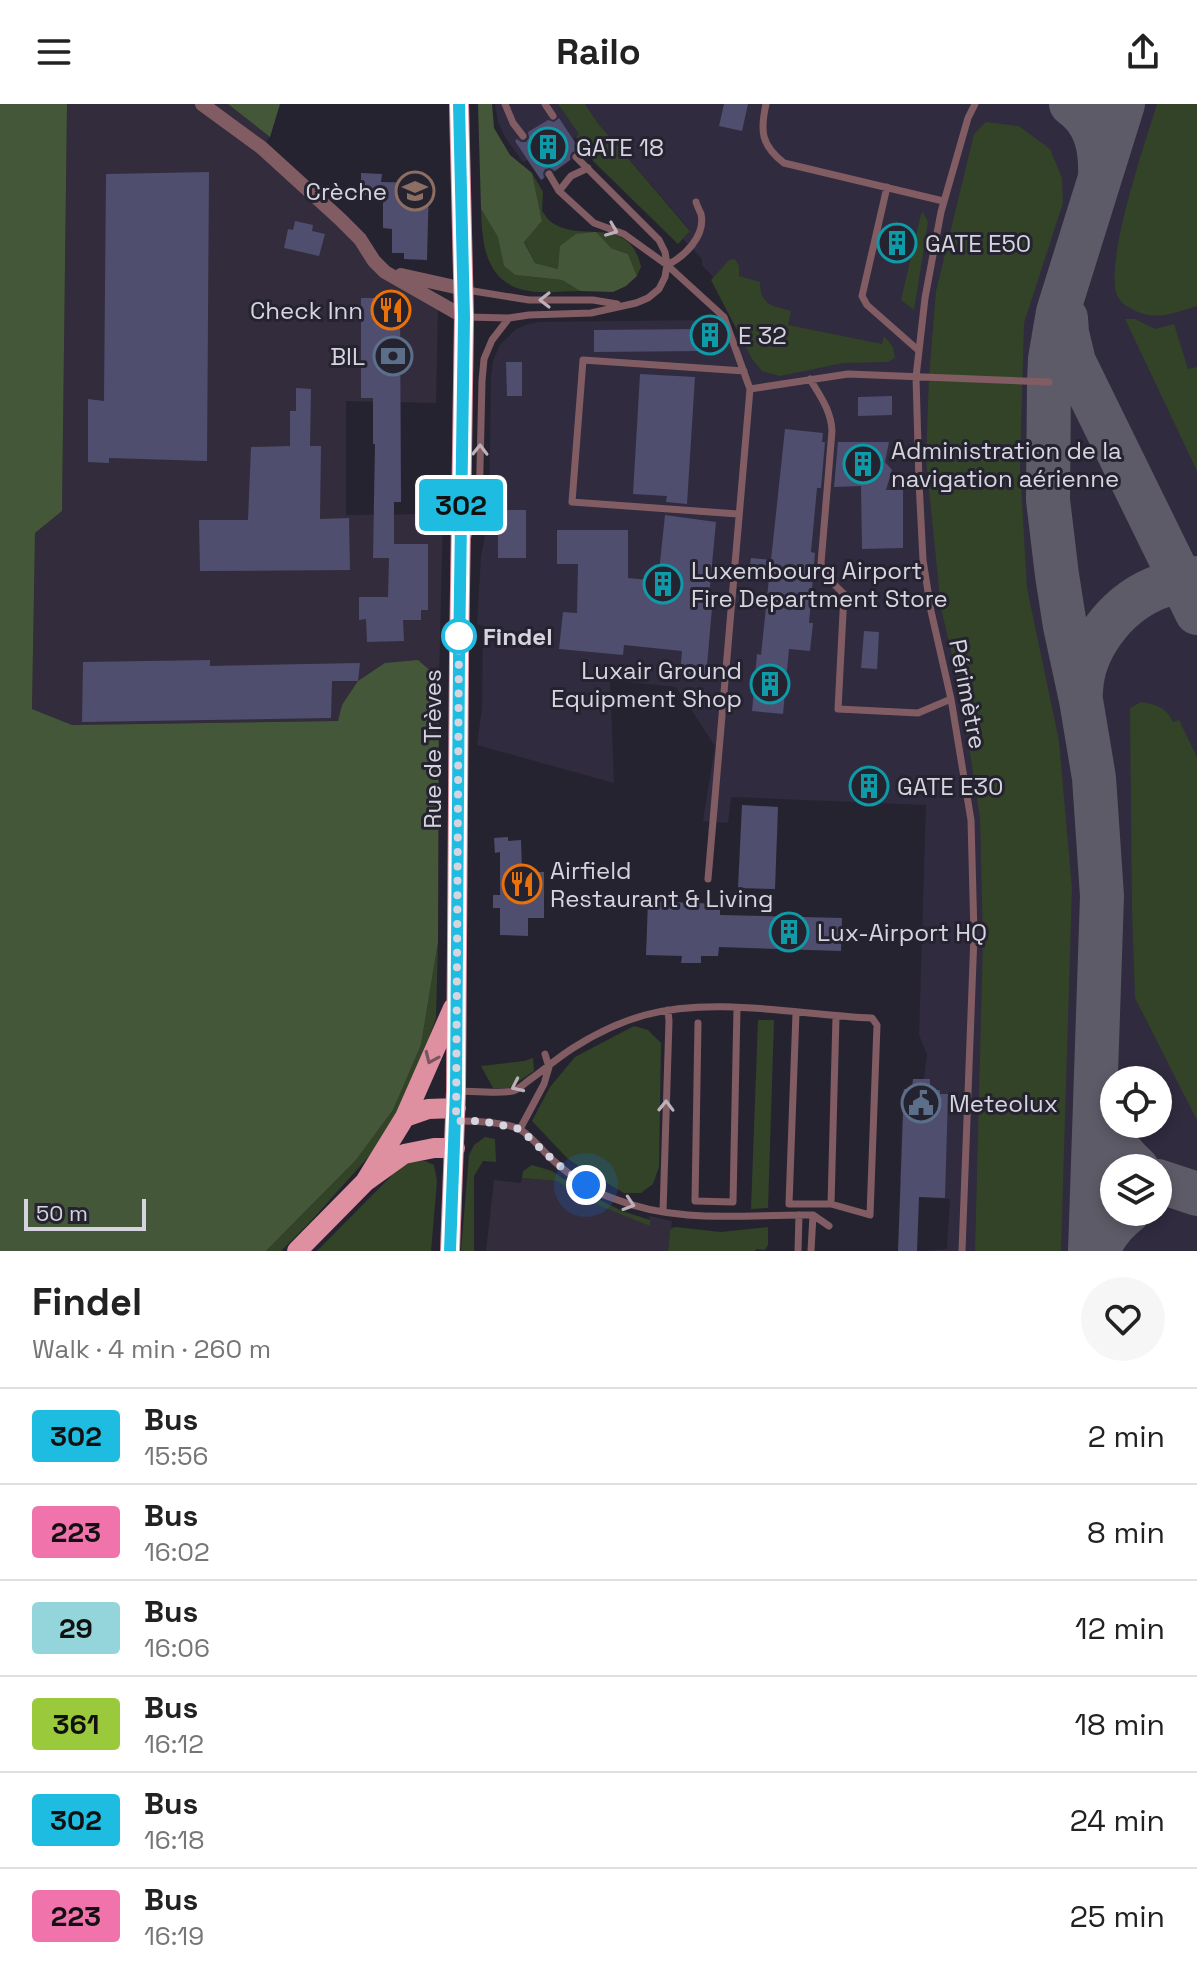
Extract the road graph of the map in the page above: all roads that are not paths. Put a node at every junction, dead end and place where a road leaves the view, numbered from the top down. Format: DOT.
graph roads {
  1 [pos="202,104"];
  2 [pos="459,104"];
  3 [pos="505,104"];
  4 [pos="545,104"];
  5 [pos="766,104"];
  6 [pos="975,104"];
  7 [pos="553,116"];
  8 [pos="523,136"];
  9 [pos="576,157"];
  10 [pos="588,168"];
  11 [pos="549,174"];
  12 [pos="887,187"];
  13 [pos="559,191"];
  14 [pos="943,201"];
  15 [pos="696,202"];
  16 [pos="667,265"];
  17 [pos="385,272"];
  18 [pos="464,289"];
  19 [pos="623,305"];
  20 [pos="464,317"];
  21 [pos="509,318"];
  22 [pos="918,350"];
  23 [pos="744,371"];
  24 [pos="916,377"];
  25 [pos="810,379"];
  26 [pos="1049,382"];
  27 [pos="750,389"];
  28 [pos="738,514"];
  29 [pos="460,552"];
  30 [pos="951,699"];
  31 [pos="708,879"];
  32 [pos="457,999"];
  33 [pos="737,1008"];
  34 [pos="668,1010"];
  35 [pos="796,1013"];
  36 [pos="836,1017"];
  37 [pos="698,1023"];
  38 [pos="545,1054"];
  39 [pos="549,1067"];
  40 [pos="456,1107"];
  41 [pos="405,1117"];
  42 [pos="520,1129"];
  43 [pos="455,1148"];
  44 [pos="365,1182"];
  45 [pos="831,1204"];
  46 [pos="663,1212"];
  47 [pos="799,1215"];
  48 [pos="813,1215"];
  49 [pos="829,1226"];
  50 [pos="297,1251"];
  51 [pos="450,1251"];
  52 [pos="798,1251"];
  53 [pos="811,1251"];
  54 [pos="962,1251"];
  1 -- 17 [label="street"];
  2 -- 18 [label="main road, Rue de Trèves"];
  3 -- 8 [label="lane"];
  4 -- 7 [label="lane"];
  5 -- 12 [label="lane"];
  6 -- 14 [label="lane, Périmètre"];
  9 -- 10 [label="lane"];
  10 -- 13 [label="lane"];
  10 -- 16 [label="lane"];
  11 -- 13 [label="lane"];
  12 -- 14 [label="lane"];
  12 -- 22 [label="lane"];
  13 -- 16 [label="lane, one-way"];
  14 -- 22 [label="lane, Périmètre"];
  15 -- 16 [label="lane"];
  16 -- 19 [label="lane"];
  16 -- 23 [label="lane"];
  17 -- 18 [label="street"];
  17 -- 20 [label="street"];
  19 -- 18 [label="lane, one-way"];
  18 -- 20 [label="main road, Rue de Trèves"];
  19 -- 21 [label="lane"];
  20 -- 21 [label="lane"];
  20 -- 29 [label="main road, Rue de Trèves"];
  29 -- 21 [label="lane, one-way"];
  22 -- 24 [label="lane, Périmètre"];
  23 -- 27 [label="lane"];
  23 -- 28 [label="lane"];
  24 -- 25 [label="lane"];
  24 -- 26 [label="lane"];
  24 -- 30 [label="lane, Périmètre"];
  25 -- 27 [label="lane"];
  25 -- 30 [label="lane"];
  27 -- 28 [label="lane"];
  28 -- 31 [label="lane"];
  29 -- 32 [label="main road, Rue de Trèves"];
  30 -- 54 [label="lane, Périmètre"];
  32 -- 40 [label="main road, Rue de Trèves"];
  32 -- 41 [label="main road, one-way"];
  33 -- 34 [label="lane"];
  33 -- 35 [label="lane"];
  33 -- 37 [label="lane"];
  34 -- 39 [label="lane"];
  46 -- 34 [label="lane, one-way"];
  35 -- 36 [label="lane"];
  35 -- 45 [label="lane"];
  36 -- 45 [label="lane"];
  36 -- 45 [label="lane"];
  38 -- 39 [label="lane"];
  39 -- 40 [label="lane, one-way"];
  39 -- 42 [label="lane"];
  40 -- 41 [label="main road"];
  40 -- 42 [label="lane"];
  40 -- 43 [label="main road, Rue de Trèves"];
  41 -- 44 [label="main road"];
  42 -- 46 [label="lane, one-way"];
  43 -- 44 [label="main road"];
  43 -- 51 [label="main road, Rue de Trèves"];
  44 -- 50 [label="main road"];
  46 -- 47 [label="lane"];
  47 -- 48 [label="lane"];
  47 -- 52 [label="lane"];
  48 -- 49 [label="lane"];
  48 -- 53 [label="lane"];
}
